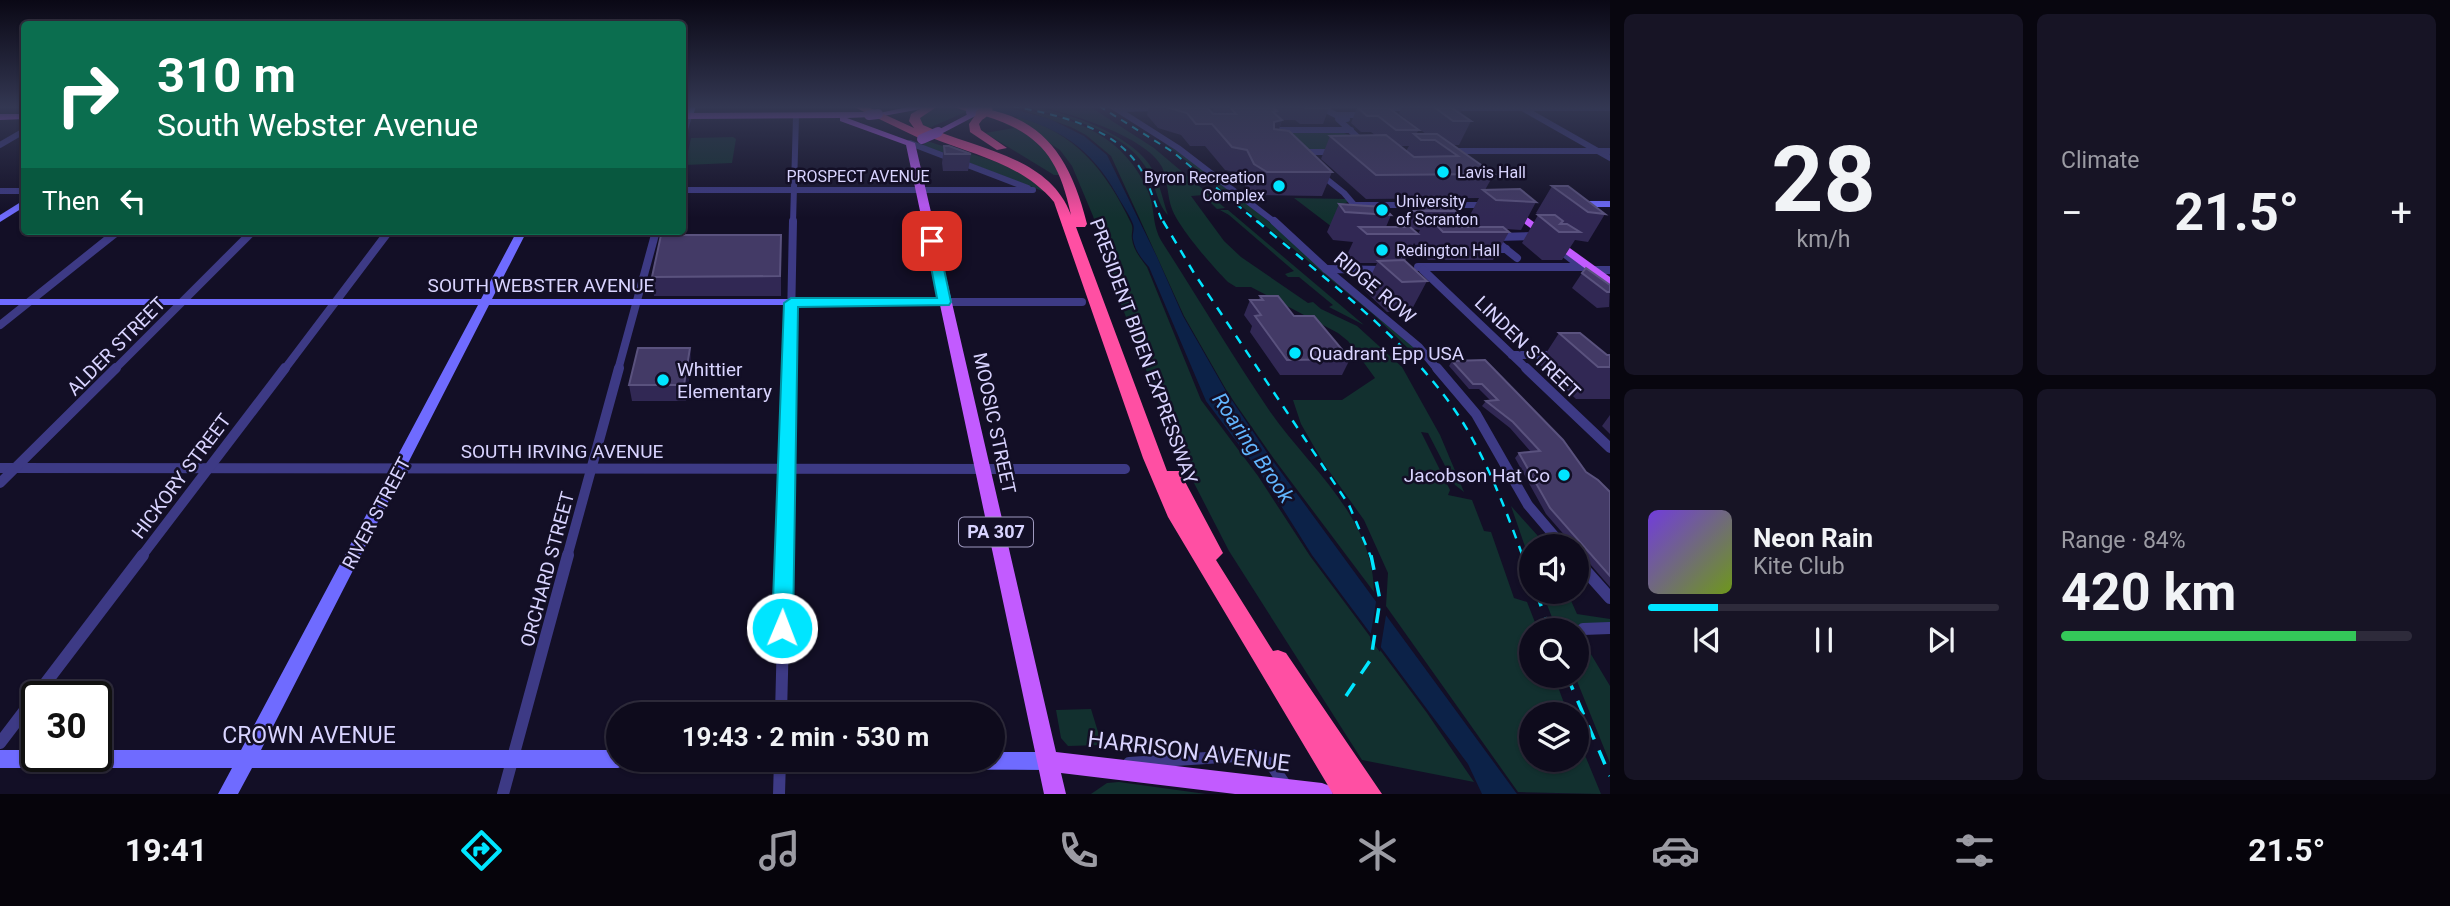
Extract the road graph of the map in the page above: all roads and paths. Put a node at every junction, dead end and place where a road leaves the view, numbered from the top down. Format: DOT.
graph roads {
  1 [pos="795,143"];
  2 [pos="916,143"];
  3 [pos="924,143"];
  4 [pos="943,143"];
  5 [pos="963,143"];
  6 [pos="990,143"];
  7 [pos="1046,143"];
  8 [pos="1170,143"];
  9 [pos="1361,143"];
  10 [pos="1584,143"];
  11 [pos="1364,147"];
  12 [pos="1598,151"];
  13 [pos="1610,151"];
  14 [pos="1340,152"];
  15 [pos="1439,152"];
  16 [pos="1300,153"];
  17 [pos="1610,158"];
  18 [pos="1448,161"];
  19 [pos="1312,168"];
  20 [pos="686,190"];
  21 [pos="1042,190"];
  22 [pos="0,191"];
  23 [pos="21,191"];
  24 [pos="792,191"];
  25 [pos="921,191"];
  26 [pos="1498,203"];
  27 [pos="1529,204"];
  28 [pos="1570,204"];
  29 [pos="1610,204"];
  30 [pos="21,205"];
  31 [pos="1354,205"];
  32 [pos="1365,217"];
  33 [pos="0,219"];
  34 [pos="1448,220"];
  35 [pos="1080,224"];
  36 [pos="1475,229"];
  37 [pos="113,235"];
  38 [pos="249,235"];
  39 [pos="386,235"];
  40 [pos="520,235"];
  41 [pos="655,235"];
  42 [pos="1542,236"];
  43 [pos="1470,237"];
  44 [pos="1483,237"];
  45 [pos="1492,237"];
  46 [pos="1480,249"];
  47 [pos="1506,249"];
  48 [pos="1519,259"];
  49 [pos="1418,267"];
  50 [pos="1326,269"];
  51 [pos="1387,270"];
  52 [pos="1592,270"];
  53 [pos="1610,270"];
  54 [pos="1610,283"];
  55 [pos="0,302"];
  56 [pos="29,302"];
  57 [pos="182,302"];
  58 [pos="335,302"];
  59 [pos="485,302"];
  60 [pos="637,302"];
  61 [pos="944,302"];
  62 [pos="1082,302"];
  63 [pos="791,303"];
  64 [pos="0,326"];
  65 [pos="1512,355"];
  66 [pos="1561,355"];
  67 [pos="1610,448"];
  68 [pos="0,468"];
  69 [pos="15,468"];
  70 [pos="209,468"];
  71 [pos="398,468"];
  72 [pos="593,468"];
  73 [pos="786,468"];
  74 [pos="982,468"];
  75 [pos="1125,469"];
  76 [pos="0,483"];
  77 [pos="1553,534"];
  78 [pos="1589,574"];
  79 [pos="1610,598"];
  80 [pos="1589,628"];
  81 [pos="1610,628"];
  82 [pos="781,702"];
  83 [pos="0,743"];
  84 [pos="0,759"];
  85 [pos="247,759"];
  86 [pos="513,760"];
  87 [pos="606,760"];
  88 [pos="1005,761"];
  89 [pos="1049,761"];
  90 [pos="1102,766"];
  91 [pos="780,772"];
  92 [pos="1289,792"];
  93 [pos="228,794"];
  94 [pos="503,794"];
  95 [pos="779,794"];
  96 [pos="1055,794"];
  97 [pos="1322,794"];
  98 [pos="1348,794"];
  99 [pos="1368,794"];
  1 -- 24 [label="street"];
  2 -- 25 [label="main road, MOOSIC STREET / PA 307"];
  3 -- 21 [label="street"];
  4 -- 21 [label="highway"];
  5 -- 21 [label="highway, PRESIDENT BIDEN EXPRESSWAY"];
  6 -- 35 [label="highway, PRESIDENT BIDEN EXPRESSWAY"];
  7 -- 35 [label="highway"];
  8 -- 50 [label="street, RIDGE ROW"];
  9 -- 11 [label="street"];
  10 -- 12 [label="street"];
  12 -- 13 [label="street"];
  12 -- 15 [label="street"];
  12 -- 17 [label="street"];
  14 -- 16 [label="street"];
  15 -- 18 [label="main road"];
  19 -- 31 [label="street"];
  20 -- 24 [label="street, PROSPECT AVENUE"];
  21 -- 25 [label="street, PROSPECT AVENUE"];
  21 -- 98 [label="highway, PRESIDENT BIDEN EXPRESSWAY"];
  22 -- 23 [label="street"];
  24 -- 25 [label="street, PROSPECT AVENUE"];
  24 -- 63 [label="street"];
  25 -- 61 [label="main road, MOOSIC STREET / PA 307"];
  26 -- 27 [label="street"];
  26 -- 31 [label="street"];
  26 -- 42 [label="street"];
  26 -- 52 [label="main road"];
  28 -- 29 [label="street"];
  30 -- 33 [label="street"];
  31 -- 32 [label="street"];
  34 -- 36 [label="street"];
  35 -- 99 [label="highway, PRESIDENT BIDEN EXPRESSWAY"];
  36 -- 44 [label="street"];
  36 -- 45 [label="street"];
  37 -- 56 [label="street"];
  38 -- 57 [label="street, ALDER STREET"];
  39 -- 58 [label="street, HICKORY STREET"];
  40 -- 59 [label="street, RIVER STREET"];
  41 -- 60 [label="street, ORCHARD STREET"];
  42 -- 45 [label="street"];
  42 -- 49 [label="street"];
  43 -- 44 [label="street"];
  44 -- 45 [label="street"];
  45 -- 47 [label="street"];
  46 -- 47 [label="street"];
  47 -- 48 [label="street"];
  49 -- 52 [label="street"];
  49 -- 65 [label="street, LINDEN STREET"];
  50 -- 51 [label="street"];
  50 -- 77 [label="street, RIDGE ROW"];
  52 -- 53 [label="street"];
  52 -- 54 [label="main road"];
  55 -- 56 [label="street, SOUTH WEBSTER AVENUE"];
  56 -- 57 [label="street, SOUTH WEBSTER AVENUE"];
  56 -- 64 [label="street"];
  57 -- 58 [label="street, SOUTH WEBSTER AVENUE"];
  57 -- 69 [label="street, ALDER STREET"];
  58 -- 59 [label="street, SOUTH WEBSTER AVENUE"];
  58 -- 70 [label="street, HICKORY STREET"];
  59 -- 60 [label="street, SOUTH WEBSTER AVENUE"];
  59 -- 71 [label="main road, RIVER STREET"];
  60 -- 63 [label="street, SOUTH WEBSTER AVENUE"];
  60 -- 72 [label="street, ORCHARD STREET"];
  61 -- 62 [label="street, SOUTH WEBSTER AVENUE"];
  61 -- 63 [label="street, SOUTH WEBSTER AVENUE"];
  61 -- 74 [label="main road, MOOSIC STREET / PA 307"];
  63 -- 73 [label="street"];
  65 -- 66 [label="street"];
  65 -- 67 [label="street, LINDEN STREET"];
  68 -- 69 [label="street, SOUTH IRVING AVENUE"];
  69 -- 70 [label="street, SOUTH IRVING AVENUE"];
  69 -- 76 [label="street, ALDER STREET"];
  70 -- 71 [label="street, SOUTH IRVING AVENUE"];
  70 -- 83 [label="street, HICKORY STREET"];
  71 -- 72 [label="street, SOUTH IRVING AVENUE"];
  71 -- 85 [label="main road, RIVER STREET"];
  72 -- 73 [label="street, SOUTH IRVING AVENUE"];
  72 -- 86 [label="street, ORCHARD STREET"];
  73 -- 74 [label="street, SOUTH IRVING AVENUE"];
  73 -- 82 [label="street"];
  74 -- 75 [label="street, SOUTH IRVING AVENUE"];
  74 -- 89 [label="main road, MOOSIC STREET / PA 307"];
  78 -- 79 [label="street"];
  80 -- 81 [label="street"];
  84 -- 85 [label="street, CROWN AVENUE"];
  85 -- 86 [label="street, CROWN AVENUE"];
  85 -- 93 [label="street, RIVER STREET"];
  86 -- 87 [label="street, CROWN AVENUE"];
  86 -- 94 [label="street, ORCHARD STREET"];
  88 -- 89 [label="street"];
  89 -- 90 [label="main road, HARRISON AVENUE"];
  89 -- 96 [label="main road, MOOSIC STREET / PA 307"];
  90 -- 92 [label="main road, HARRISON AVENUE"];
  90 -- 92 [label="street"];
  91 -- 95 [label="street"];
  92 -- 97 [label="main road, HARRISON AVENUE"];
}
